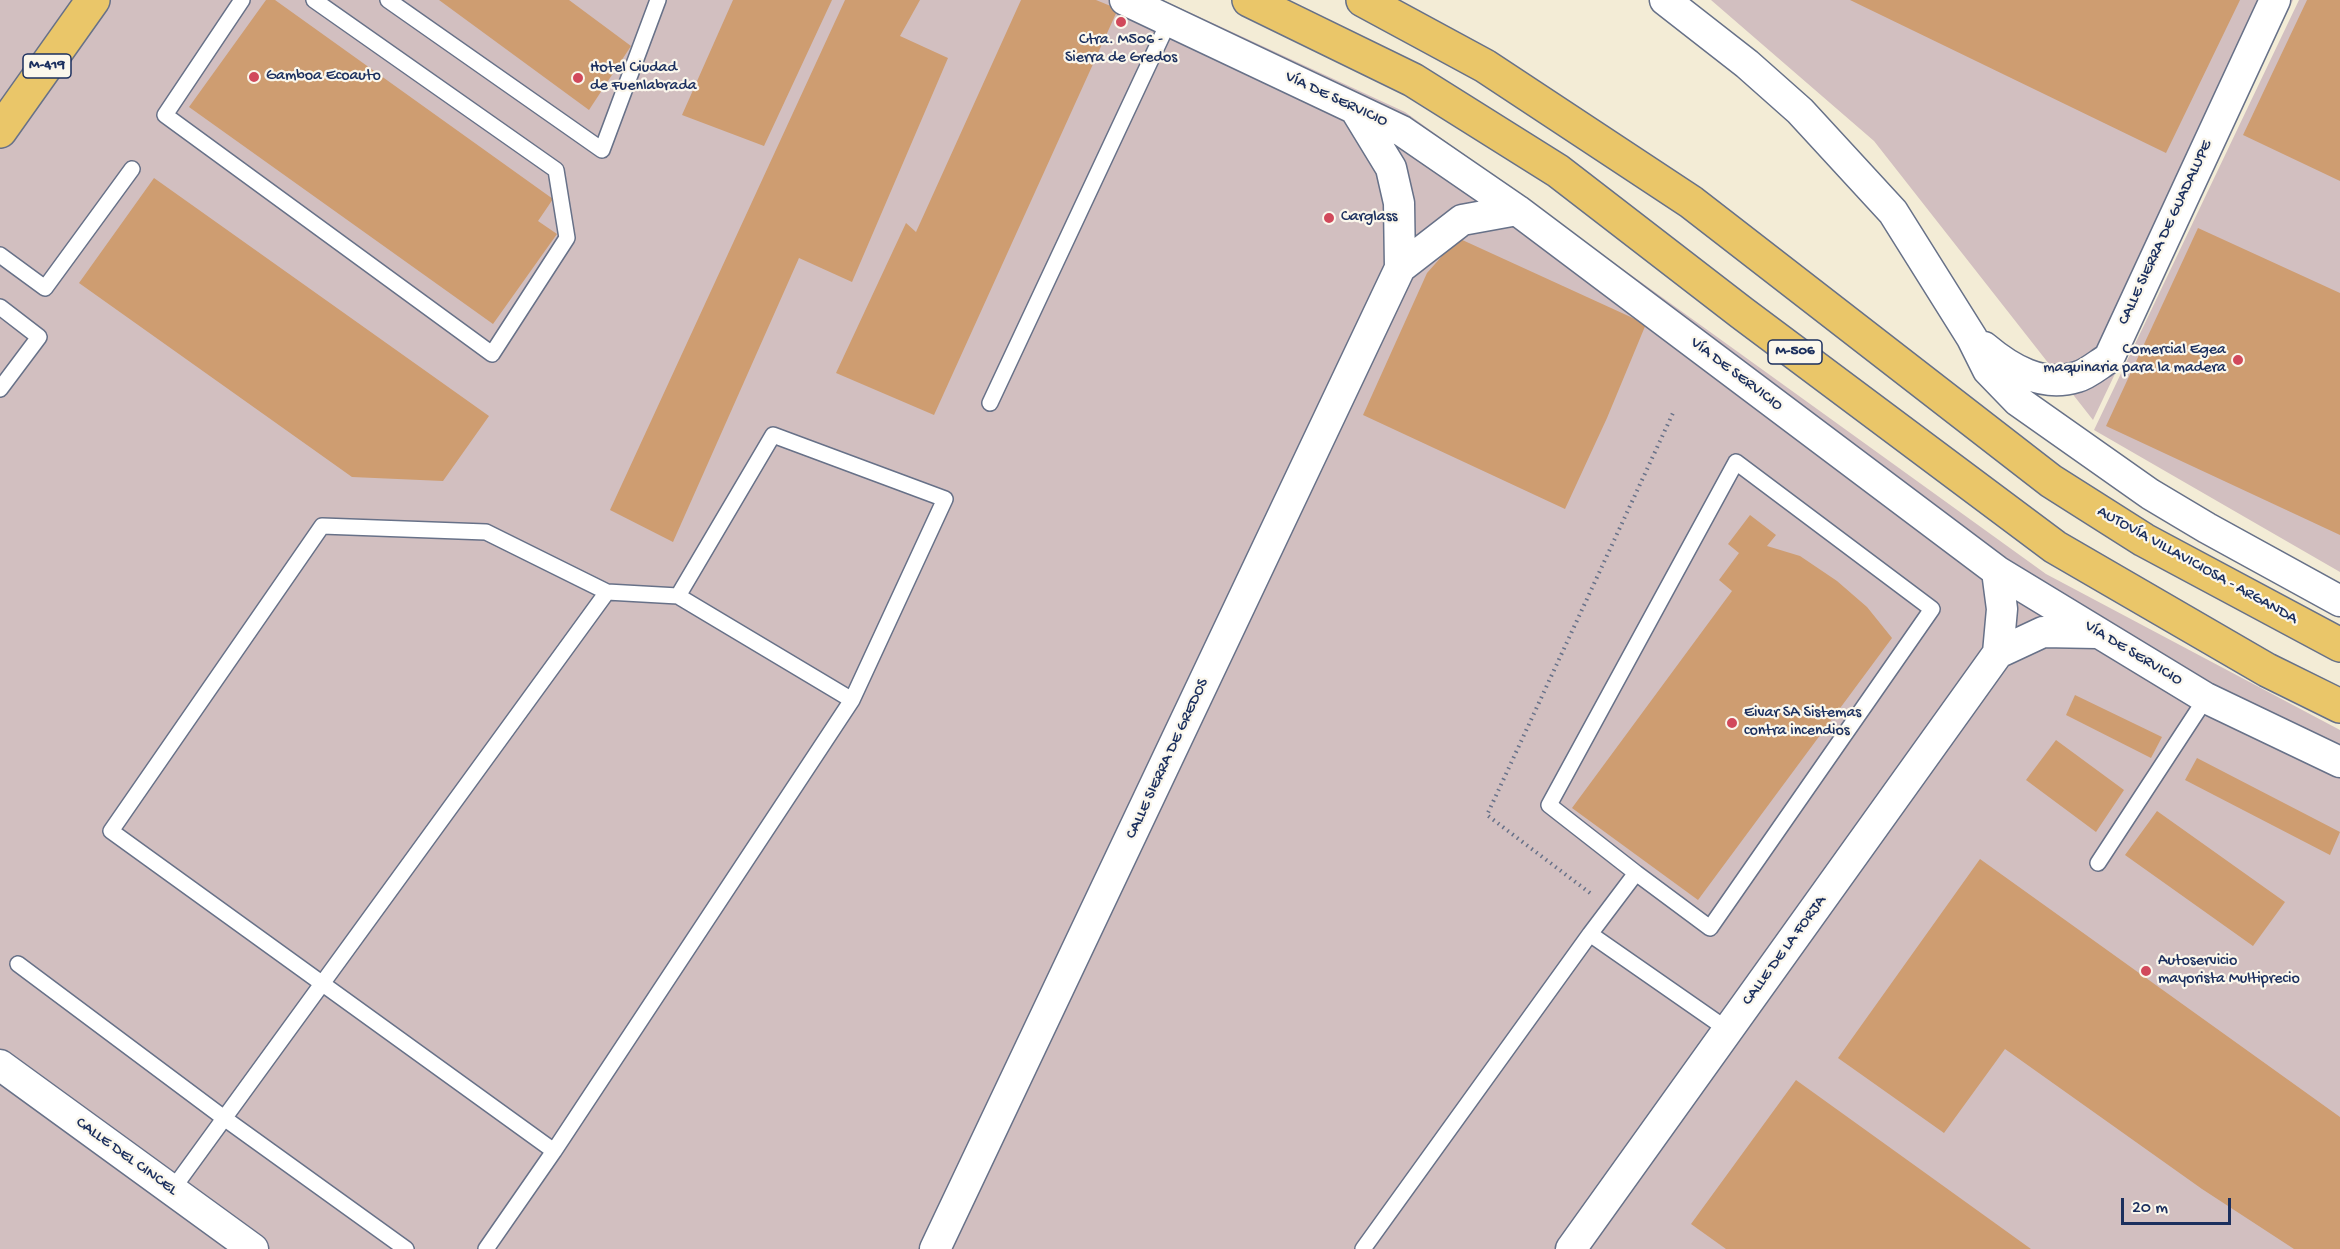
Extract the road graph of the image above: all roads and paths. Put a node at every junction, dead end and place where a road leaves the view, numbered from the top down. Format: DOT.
graph roads {
  1 [pos="93,0"];
  2 [pos="242,0"];
  3 [pos="314,0"];
  4 [pos="388,0"];
  5 [pos="658,0"];
  6 [pos="1125,0"];
  7 [pos="1249,0"];
  8 [pos="1363,0"];
  9 [pos="1665,0"];
  10 [pos="2274,0"];
  11 [pos="1169,21"];
  12 [pos="1355,109"];
  13 [pos="0,131"];
  14 [pos="132,169"];
  15 [pos="1517,210"];
  16 [pos="0,255"];
  17 [pos="1400,268"];
  18 [pos="0,307"];
  19 [pos="1972,338"];
  20 [pos="0,389"];
  21 [pos="990,404"];
  22 [pos="1673,413"];
  23 [pos="1997,571"];
  24 [pos="607,592"];
  25 [pos="678,596"];
  26 [pos="2340,601"];
  27 [pos="2099,633"];
  28 [pos="2340,645"];
  29 [pos="1998,653"];
  30 [pos="2206,698"];
  31 [pos="852,700"];
  32 [pos="2340,706"];
  33 [pos="2340,762"];
  34 [pos="2098,863"];
  35 [pos="1636,873"];
  36 [pos="1610,908"];
  37 [pos="1590,934"];
  38 [pos="18,964"];
  39 [pos="322,984"];
  40 [pos="1728,1030"];
  41 [pos="0,1065"];
  42 [pos="224,1118"];
  43 [pos="554,1151"];
  44 [pos="172,1190"];
  45 [pos="252,1249"];
  46 [pos="406,1249"];
  47 [pos="486,1249"];
  48 [pos="935,1249"];
  49 [pos="1363,1249"];
  50 [pos="1571,1249"];
  1 -- 13 [label="main road, M-419"];
  2 -- 3 [label="lane"];
  4 -- 5 [label="lane"];
  6 -- 11 [label="street, VÍA DE SERVICIO"];
  7 -- 32 [label="main road, M-506"];
  8 -- 28 [label="main road, AUTOVÍA VILLAVICIOSA - ARGANDA"];
  9 -- 19 [label="street"];
  10 -- 19 [label="street, CALLE SIERRA DE GUADALUPE"];
  11 -- 12 [label="street, VÍA DE SERVICIO"];
  11 -- 21 [label="lane"];
  12 -- 15 [label="street, VÍA DE SERVICIO"];
  12 -- 17 [label="street, CALLE SIERRA DE GREDOS"];
  14 -- 16 [label="lane"];
  15 -- 17 [label="street, CALLE SIERRA DE GREDOS"];
  15 -- 23 [label="street, VÍA DE SERVICIO"];
  17 -- 48 [label="street, CALLE SIERRA DE GREDOS"];
  18 -- 20 [label="lane"];
  19 -- 26 [label="street"];
  22 -- 36 [label="path"];
  23 -- 27 [label="street, VÍA DE SERVICIO"];
  23 -- 29 [label="street"];
  24 -- 25 [label="lane"];
  24 -- 39 [label="lane"];
  24 -- 39 [label="lane"];
  25 -- 31 [label="lane"];
  25 -- 31 [label="lane"];
  27 -- 29 [label="street, CALLE DE LA FORJA"];
  27 -- 30 [label="street, VÍA DE SERVICIO"];
  29 -- 40 [label="street, CALLE DE LA FORJA"];
  30 -- 33 [label="street, VÍA DE SERVICIO"];
  30 -- 34 [label="lane"];
  31 -- 43 [label="lane"];
  35 -- 35 [label="lane"];
  35 -- 36 [label="lane"];
  36 -- 37 [label="lane"];
  37 -- 40 [label="lane"];
  37 -- 49 [label="lane"];
  38 -- 42 [label="lane"];
  39 -- 42 [label="lane"];
  39 -- 43 [label="lane"];
  40 -- 50 [label="street, CALLE DE LA FORJA"];
  41 -- 44 [label="street, CALLE DEL CINCEL"];
  42 -- 44 [label="lane"];
  42 -- 46 [label="lane"];
  43 -- 47 [label="lane"];
  44 -- 45 [label="street, CALLE DEL CINCEL"];
}
